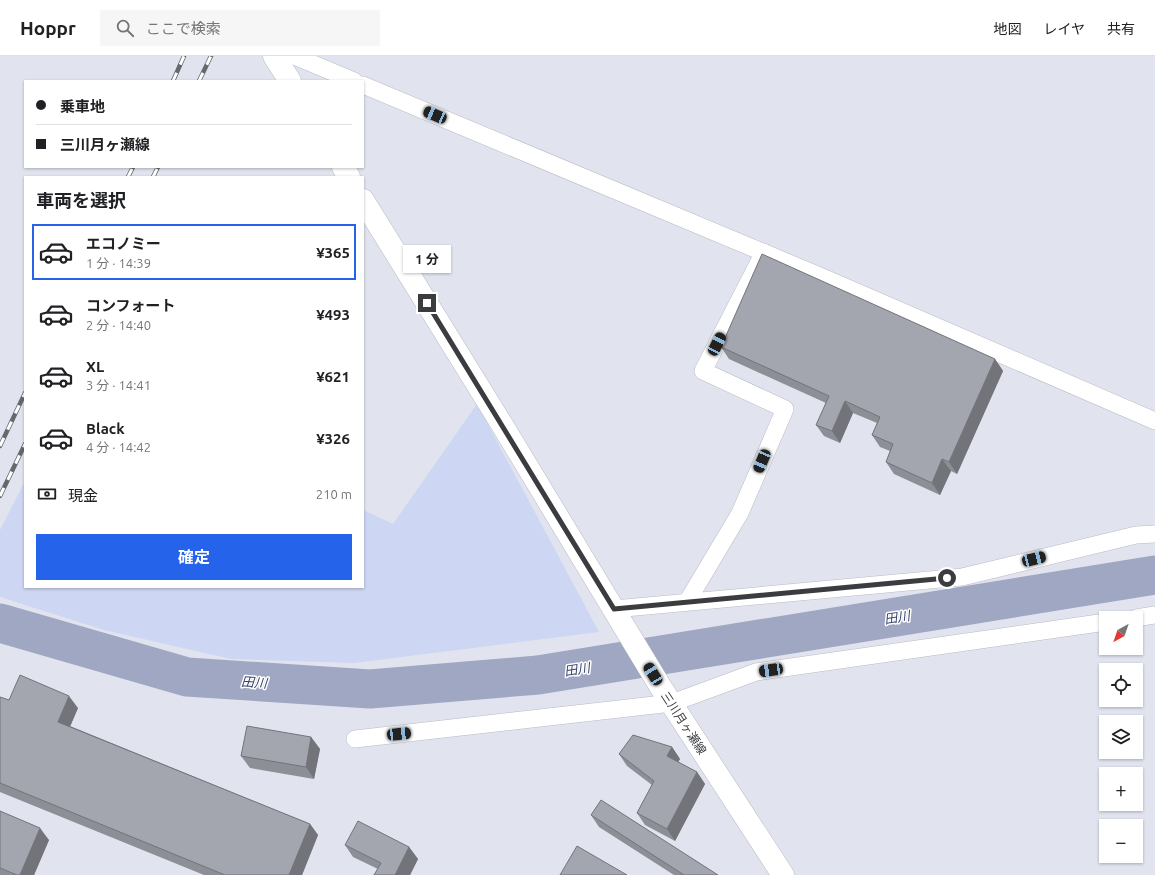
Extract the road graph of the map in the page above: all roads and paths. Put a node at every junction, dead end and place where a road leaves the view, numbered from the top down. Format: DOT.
graph roads {
  1 [pos="274,56"];
  2 [pos="294,56"];
  3 [pos="289,80"];
  4 [pos="352,80"];
  5 [pos="364,85"];
  6 [pos="364,202"];
  7 [pos="764,252"];
  8 [pos="1155,421"];
  9 [pos="1155,534"];
  10 [pos="687,602"];
  11 [pos="1155,615"];
  12 [pos="618,616"];
  13 [pos="1143,617"];
  14 [pos="1099,623"];
  15 [pos="666,695"];
  16 [pos="355,739"];
  17 [pos="783,875"];
  1 -- 3 [label="main road"];
  2 -- 4 [label="street"];
  5 -- 7 [label="street"];
  6 -- 12 [label="main road, 三川月ヶ瀬線"];
  7 -- 8 [label="street"];
  7 -- 10 [label="street"];
  9 -- 10 [label="street"];
  10 -- 12 [label="street"];
  11 -- 13 [label="street"];
  12 -- 15 [label="main road, 三川月ヶ瀬線"];
  14 -- 15 [label="street"];
  15 -- 16 [label="street"];
  15 -- 17 [label="main road, 三川月ヶ瀬線"];
}
